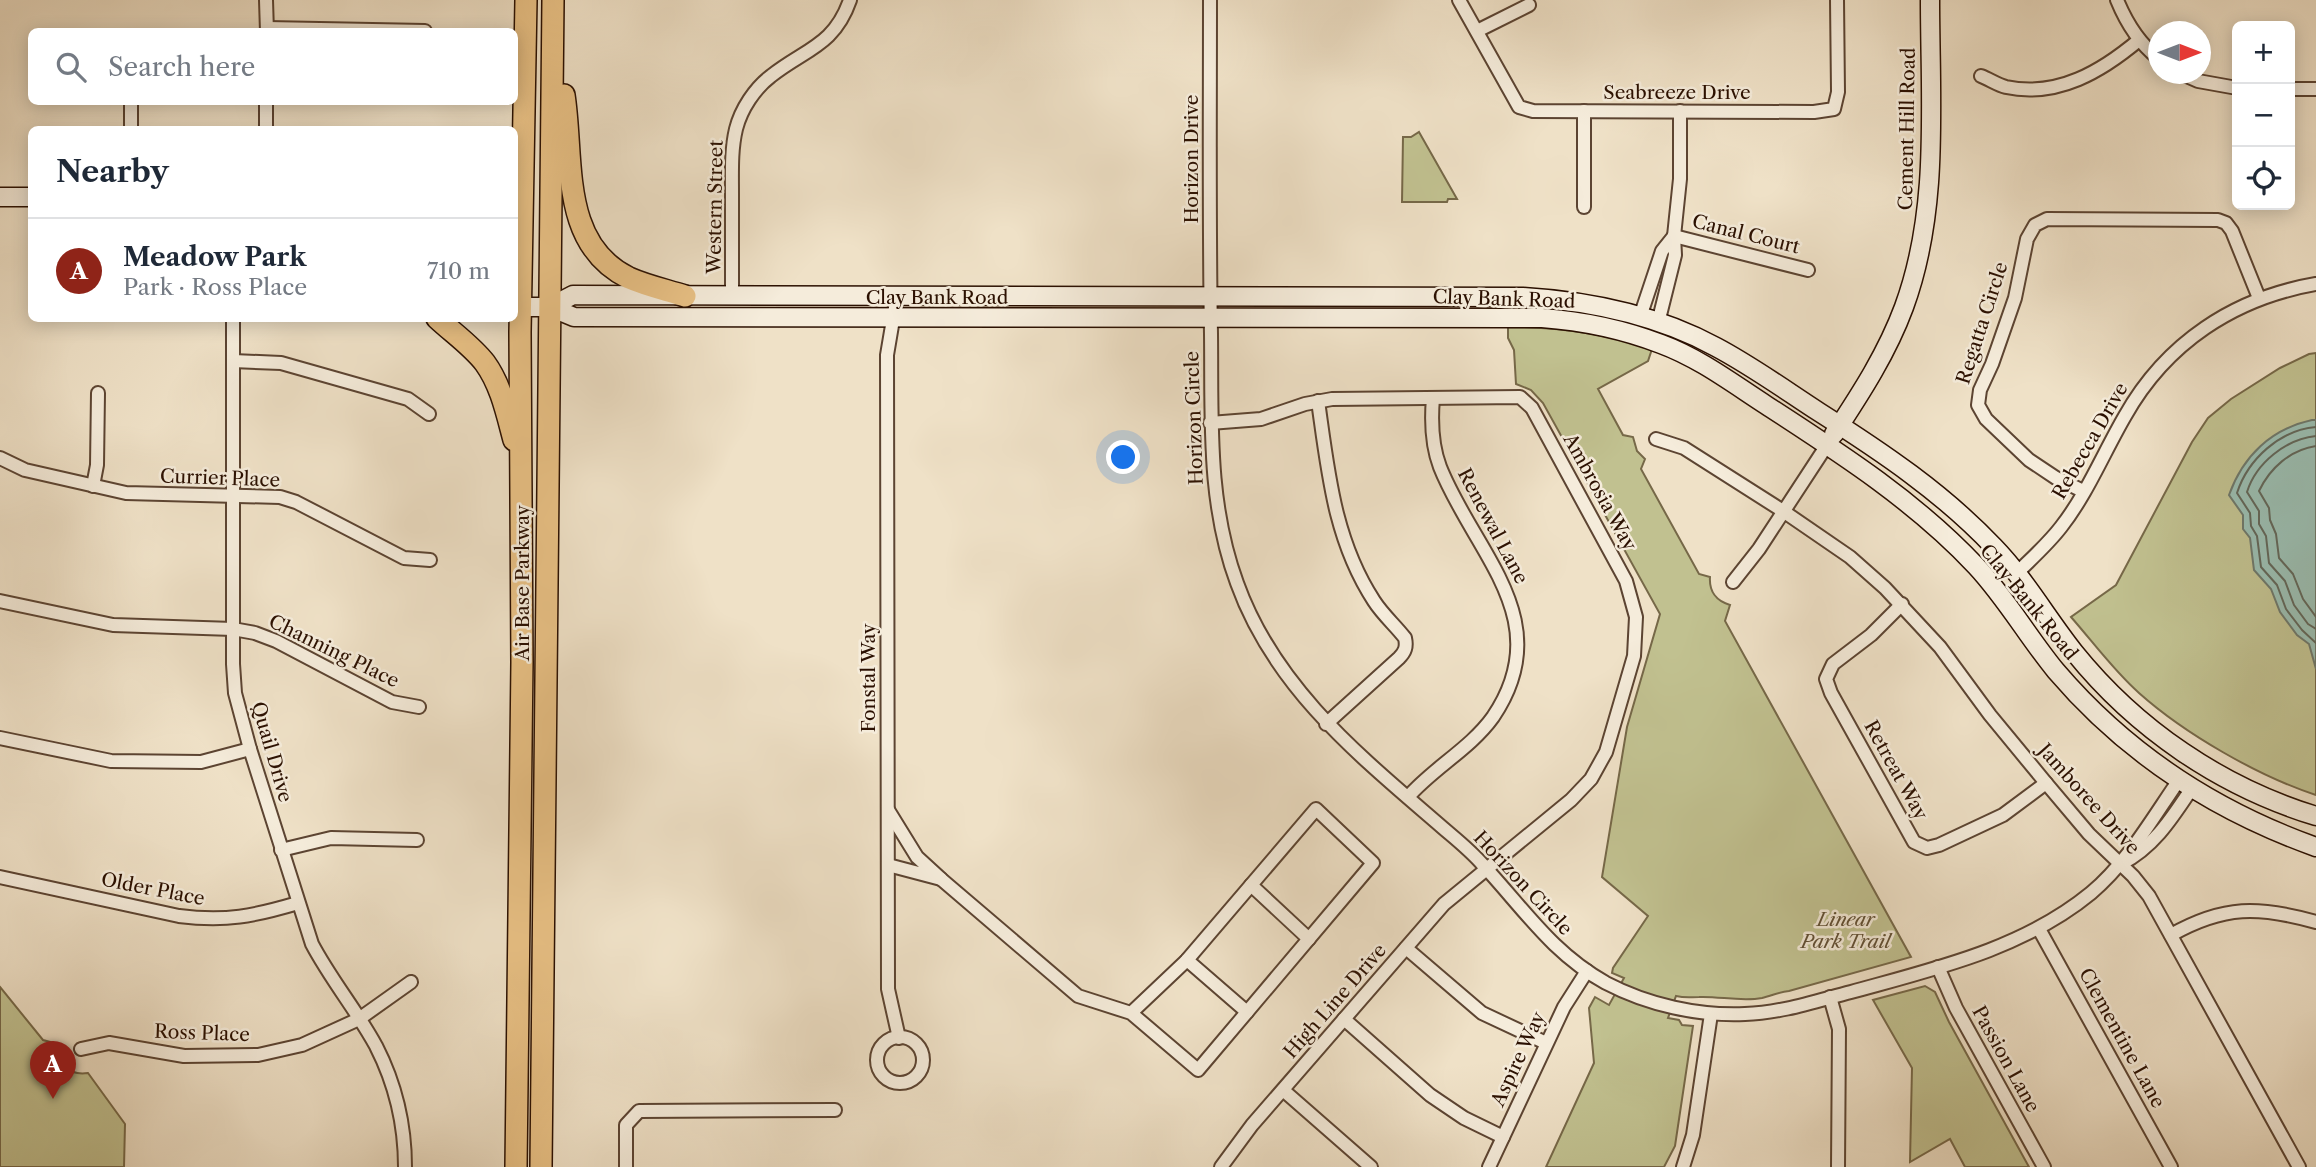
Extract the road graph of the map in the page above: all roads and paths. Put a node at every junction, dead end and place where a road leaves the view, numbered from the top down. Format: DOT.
graph roads {
  1 [pos="266,0"];
  2 [pos="526,0"];
  3 [pos="554,0"];
  4 [pos="850,0"];
  5 [pos="1210,0"];
  6 [pos="1460,0"];
  7 [pos="1837,0"];
  8 [pos="1930,0"];
  9 [pos="2117,0"];
  10 [pos="1529,5"];
  11 [pos="553,27"];
  12 [pos="267,28"];
  13 [pos="1477,31"];
  14 [pos="2139,40"];
  15 [pos="2148,49"];
  16 [pos="1981,76"];
  17 [pos="2211,83"];
  18 [pos="2232,87"];
  19 [pos="2295,89"];
  20 [pos="2316,89"];
  21 [pos="131,105"];
  22 [pos="266,105"];
  23 [pos="1584,111"];
  24 [pos="1679,111"];
  25 [pos="131,126"];
  26 [pos="266,126"];
  27 [pos="0,197"];
  28 [pos="28,197"];
  29 [pos="1584,206"];
  30 [pos="1674,236"];
  31 [pos="1808,270"];
  32 [pos="2316,284"];
  33 [pos="685,296"];
  34 [pos="732,296"];
  35 [pos="897,296"];
  36 [pos="1210,297"];
  37 [pos="2259,298"];
  38 [pos="518,307"];
  39 [pos="550,307"];
  40 [pos="893,317"];
  41 [pos="1640,317"];
  42 [pos="1210,318"];
  43 [pos="233,322"];
  44 [pos="442,322"];
  45 [pos="1658,323"];
  46 [pos="233,361"];
  47 [pos="97,393"];
  48 [pos="1433,398"];
  49 [pos="1318,401"];
  50 [pos="429,414"];
  51 [pos="1210,423"];
  52 [pos="1840,425"];
  53 [pos="1657,439"];
  54 [pos="1827,445"];
  55 [pos="0,458"];
  56 [pos="521,463"];
  57 [pos="93,486"];
  58 [pos="2083,491"];
  59 [pos="233,496"];
  60 [pos="1783,511"];
  61 [pos="430,559"];
  62 [pos="2017,573"];
  63 [pos="1733,582"];
  64 [pos="0,601"];
  65 [pos="1902,604"];
  66 [pos="233,629"];
  67 [pos="419,707"];
  68 [pos="1326,724"];
  69 [pos="0,738"];
  70 [pos="250,749"];
  71 [pos="2046,783"];
  72 [pos="2186,784"];
  73 [pos="1408,797"];
  74 [pos="888,810"];
  75 [pos="2316,816"];
  76 [pos="417,840"];
  77 [pos="2316,847"];
  78 [pos="281,850"];
  79 [pos="2121,864"];
  80 [pos="888,865"];
  81 [pos="1487,868"];
  82 [pos="0,877"];
  83 [pos="941,879"];
  84 [pos="1251,885"];
  85 [pos="298,903"];
  86 [pos="2316,922"];
  87 [pos="2039,929"];
  88 [pos="2171,935"];
  89 [pos="1309,939"];
  90 [pos="1406,948"];
  91 [pos="1187,960"];
  92 [pos="1938,967"];
  93 [pos="1587,971"];
  94 [pos="411,982"];
  95 [pos="1830,997"];
  96 [pos="1131,1013"];
  97 [pos="1247,1013"];
  98 [pos="1711,1014"];
  99 [pos="359,1019"];
  100 [pos="1344,1019"];
  101 [pos="899,1038"];
  102 [pos="1546,1044"];
  103 [pos="81,1049"];
  104 [pos="1283,1090"];
  105 [pos="835,1110"];
  106 [pos="1503,1137"];
  107 [pos="1225,1166"];
  108 [pos="405,1167"];
  109 [pos="516,1167"];
  110 [pos="541,1167"];
  111 [pos="626,1167"];
  112 [pos="1371,1167"];
  113 [pos="1489,1167"];
  114 [pos="1683,1167"];
  115 [pos="1838,1167"];
  116 [pos="2043,1167"];
  117 [pos="2171,1167"];
  118 [pos="2299,1167"];
  1 -- 12 [label="street"];
  2 -- 38 [label="main road, Air Base Parkway"];
  3 -- 11 [label="main road, Air Base Parkway"];
  4 -- 34 [label="street, Western Street"];
  5 -- 36 [label="street, Horizon Drive"];
  6 -- 13 [label="street"];
  7 -- 24 [label="street, Seabreeze Drive"];
  8 -- 52 [label="street, Cement Hill Road"];
  9 -- 14 [label="street"];
  10 -- 13 [label="street"];
  11 -- 33 [label="main road"];
  11 -- 39 [label="main road, Air Base Parkway"];
  13 -- 23 [label="street, Seabreeze Drive"];
  14 -- 15 [label="street"];
  14 -- 16 [label="street"];
  17 -- 18 [label="street"];
  19 -- 20 [label="street"];
  21 -- 25 [label="street"];
  22 -- 26 [label="street"];
  23 -- 24 [label="street, Seabreeze Drive"];
  23 -- 29 [label="street"];
  24 -- 30 [label="street"];
  27 -- 28 [label="street"];
  30 -- 31 [label="street, Canal Court"];
  30 -- 41 [label="street"];
  30 -- 45 [label="street"];
  32 -- 37 [label="street, Rebecca Drive"];
  33 -- 34 [label="street, Clay Bank Road"];
  33 -- 39 [label="street, Clay Bank Road"];
  34 -- 35 [label="street, Clay Bank Road"];
  35 -- 36 [label="street, Clay Bank Road"];
  35 -- 40 [label="street, Fonstal Way"];
  36 -- 41 [label="street, Clay Bank Road"];
  36 -- 42 [label="street, Horizon Drive"];
  37 -- 58 [label="street, Rebecca Drive"];
  37 -- 58 [label="street, Regatta Circle"];
  38 -- 39 [label="street, Clay Bank Road"];
  38 -- 56 [label="main road, Air Base Parkway"];
  39 -- 40 [label="street, Clay Bank Road"];
  39 -- 110 [label="main road, Air Base Parkway"];
  40 -- 42 [label="street, Clay Bank Road"];
  40 -- 74 [label="street, Fonstal Way"];
  41 -- 45 [label="street, Clay Bank Road"];
  42 -- 51 [label="street, Horizon Circle"];
  42 -- 54 [label="street, Clay Bank Road"];
  43 -- 46 [label="street, Quail Drive"];
  44 -- 56 [label="main road"];
  45 -- 52 [label="street, Clay Bank Road"];
  46 -- 50 [label="street"];
  46 -- 59 [label="street, Quail Drive"];
  47 -- 57 [label="street"];
  48 -- 49 [label="street, Ambrosia Way"];
  48 -- 73 [label="street, Renewal Lane"];
  48 -- 81 [label="street, Ambrosia Way"];
  49 -- 51 [label="street, Ambrosia Way"];
  49 -- 68 [label="street"];
  51 -- 68 [label="street, Horizon Circle"];
  52 -- 54 [label="street, Cement Hill Road"];
  52 -- 62 [label="street, Clay Bank Road"];
  53 -- 60 [label="street, Jamboree Drive"];
  54 -- 60 [label="street"];
  54 -- 72 [label="street, Clay Bank Road"];
  55 -- 57 [label="street, Currier Place"];
  56 -- 109 [label="main road, Air Base Parkway"];
  57 -- 59 [label="street, Currier Place"];
  58 -- 62 [label="street, Rebecca Drive"];
  59 -- 61 [label="street, Currier Place"];
  59 -- 66 [label="street, Quail Drive"];
  60 -- 63 [label="street"];
  60 -- 65 [label="street, Jamboree Drive"];
  62 -- 75 [label="street, Clay Bank Road"];
  64 -- 66 [label="street, Channing Place"];
  65 -- 71 [label="street, Jamboree Drive"];
  65 -- 71 [label="street, Retreat Way"];
  66 -- 67 [label="street, Channing Place"];
  66 -- 70 [label="street, Quail Drive"];
  68 -- 73 [label="street, Horizon Circle"];
  69 -- 70 [label="street"];
  70 -- 78 [label="street, Quail Drive"];
  71 -- 79 [label="street, Jamboree Drive"];
  72 -- 77 [label="street, Clay Bank Road"];
  72 -- 79 [label="street, Horizon Circle"];
  73 -- 81 [label="street, Horizon Circle"];
  74 -- 80 [label="street, Fonstal Way"];
  74 -- 83 [label="street"];
  76 -- 78 [label="street"];
  78 -- 85 [label="street, Quail Drive"];
  79 -- 87 [label="street, Horizon Circle"];
  79 -- 88 [label="street, Jamboree Drive"];
  80 -- 83 [label="street"];
  80 -- 101 [label="street, Fonstal Way"];
  81 -- 90 [label="street, High Line Drive"];
  81 -- 93 [label="street, Horizon Circle"];
  82 -- 85 [label="street, Older Place"];
  83 -- 96 [label="street"];
  84 -- 89 [label="street"];
  84 -- 89 [label="street"];
  84 -- 91 [label="street"];
  85 -- 99 [label="street, Quail Drive"];
  86 -- 88 [label="street"];
  87 -- 92 [label="street, Horizon Circle"];
  87 -- 117 [label="street, Clementine Lane"];
  88 -- 118 [label="street, Jamboree Drive"];
  89 -- 97 [label="street"];
  90 -- 100 [label="street, High Line Drive"];
  90 -- 102 [label="street"];
  91 -- 96 [label="street"];
  91 -- 97 [label="street"];
  92 -- 95 [label="street, Horizon Circle"];
  92 -- 116 [label="street, Passion Lane"];
  93 -- 98 [label="street, Horizon Circle"];
  93 -- 102 [label="street, Aspire Way"];
  94 -- 99 [label="street, Ross Place"];
  95 -- 98 [label="street, Horizon Circle"];
  95 -- 115 [label="street"];
  96 -- 97 [label="street"];
  98 -- 114 [label="street"];
  99 -- 103 [label="street, Ross Place"];
  99 -- 108 [label="street, Quail Drive"];
  100 -- 104 [label="street, High Line Drive"];
  100 -- 106 [label="street"];
  102 -- 106 [label="street, Aspire Way"];
  104 -- 107 [label="street, High Line Drive"];
  104 -- 112 [label="street"];
  105 -- 111 [label="street"];
  106 -- 113 [label="street, Aspire Way"];
}
